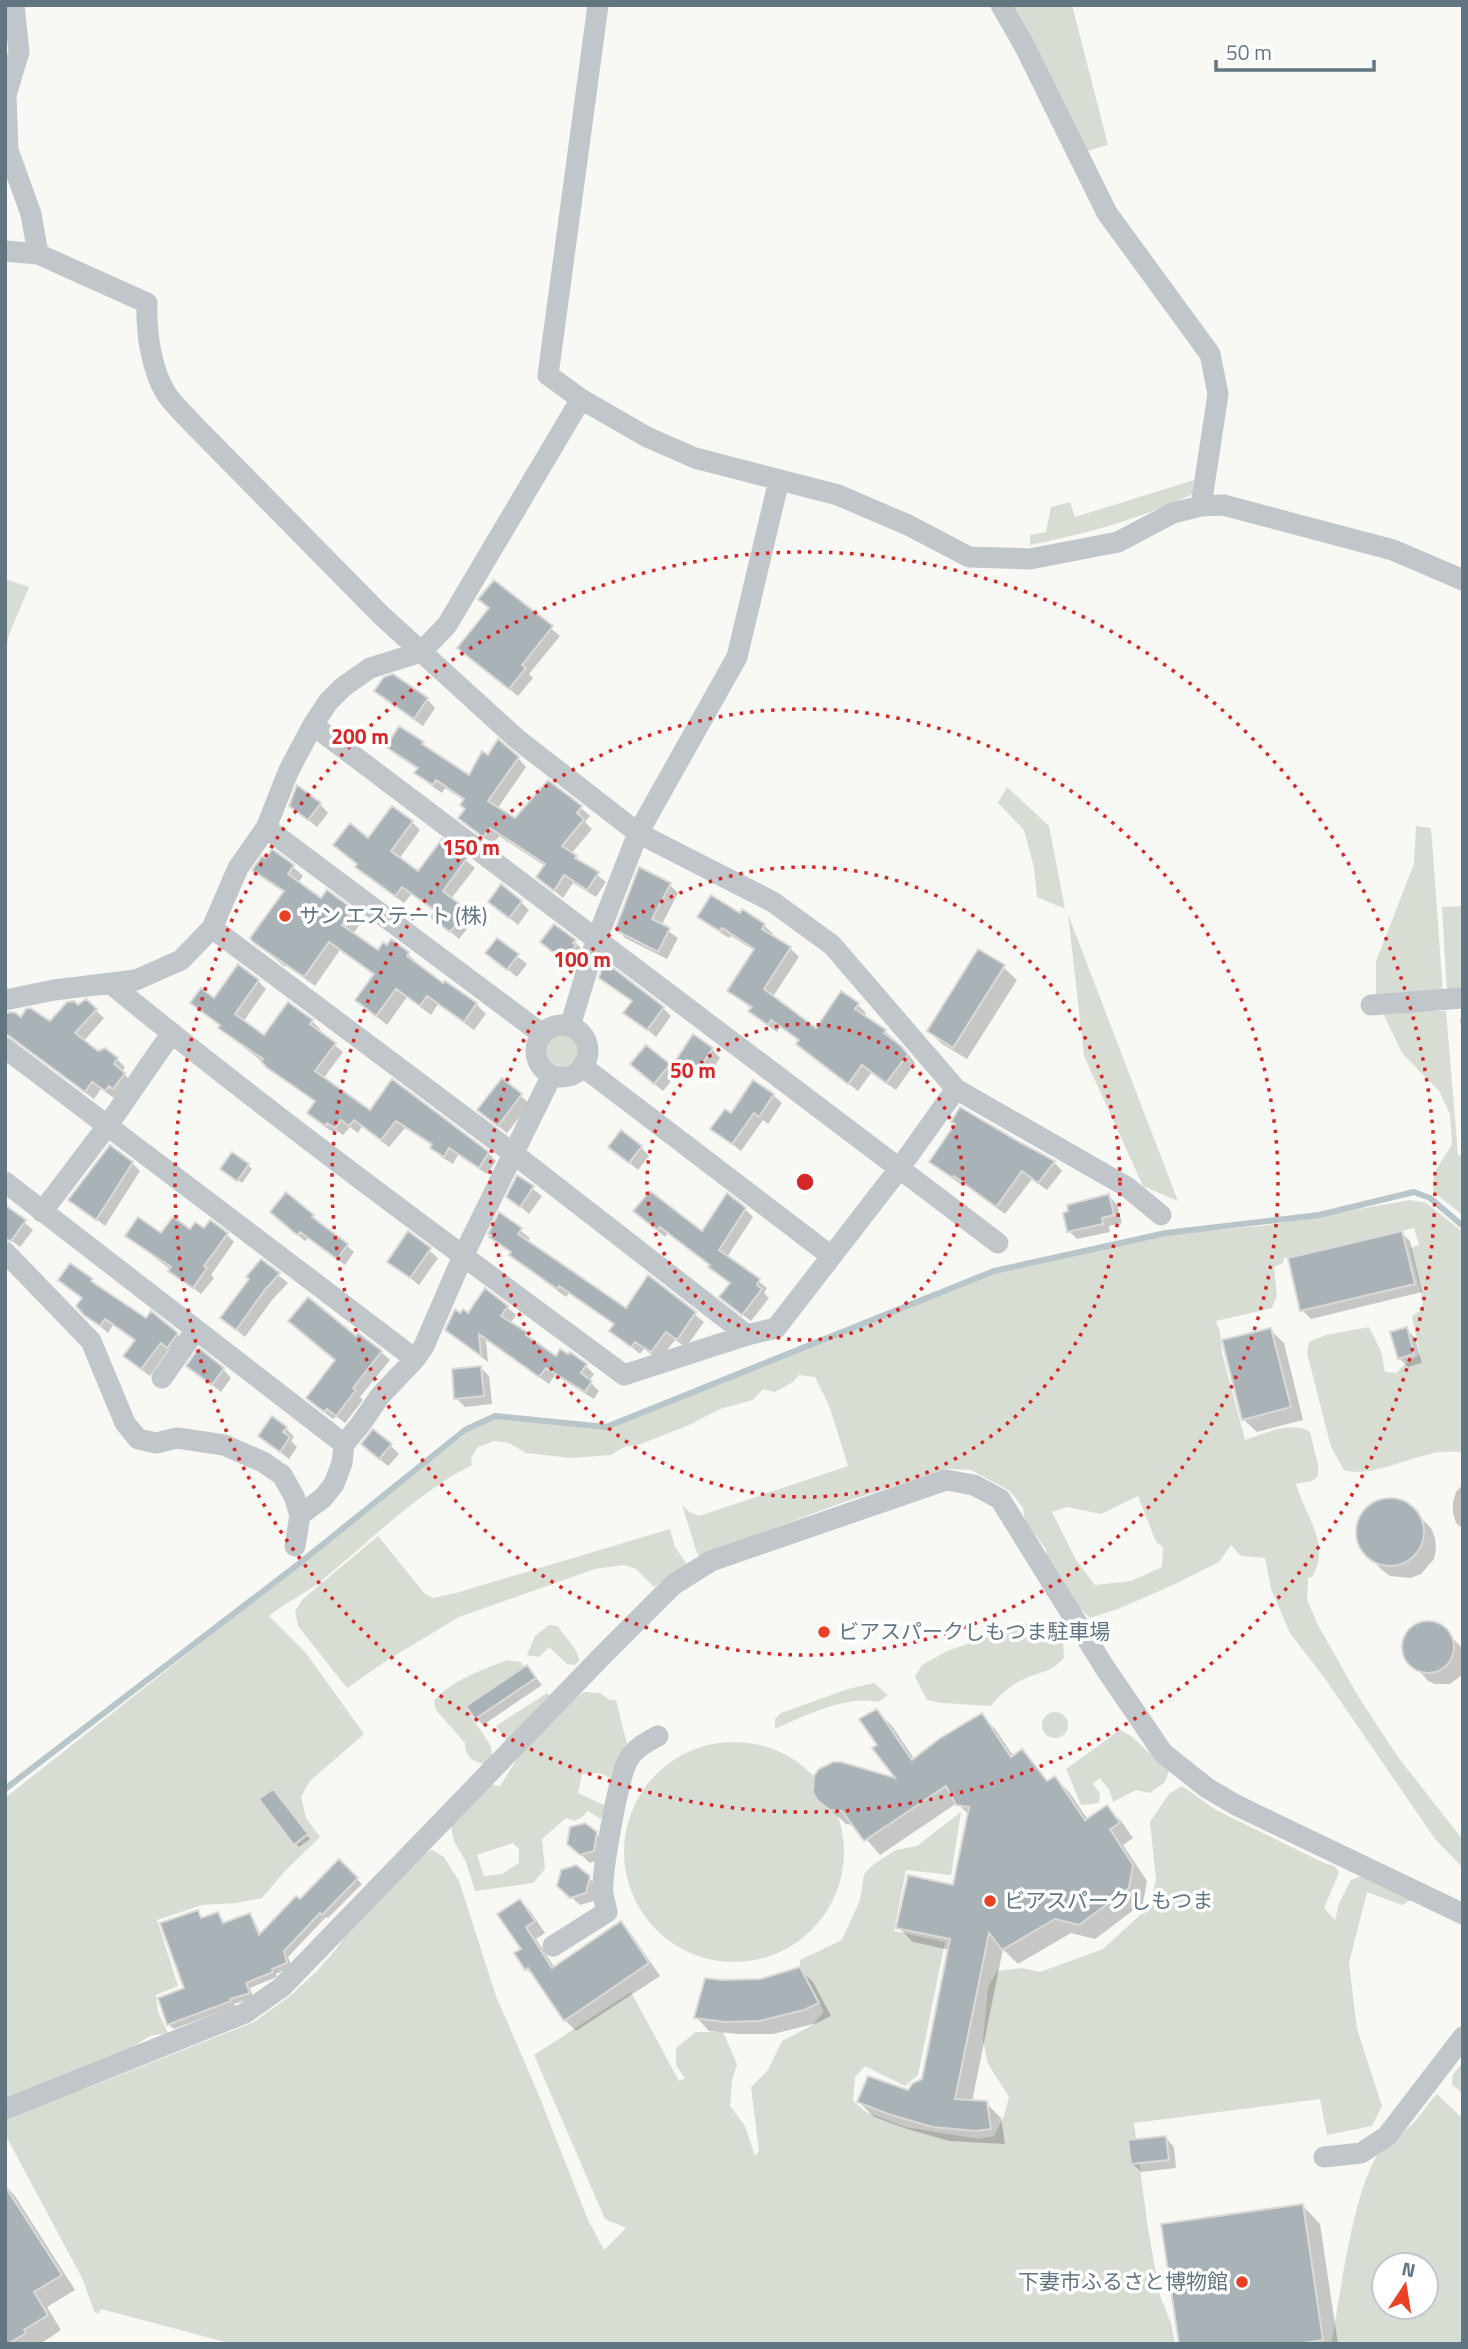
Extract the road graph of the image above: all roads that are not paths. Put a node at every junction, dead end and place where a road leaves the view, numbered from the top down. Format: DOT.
graph roads {
  1 [pos="13,5"];
  2 [pos="598,5"];
  3 [pos="1001,5"];
  4 [pos="5,251"];
  5 [pos="38,254"];
  6 [pos="581,399"];
  7 [pos="779,480"];
  8 [pos="1201,506"];
  9 [pos="1463,580"];
  10 [pos="421,652"];
  11 [pos="313,725"];
  12 [pos="266,828"];
  13 [pos="638,833"];
  14 [pos="212,928"];
  15 [pos="596,941"];
  16 [pos="111,984"];
  17 [pos="1463,998"];
  18 [pos="5,1000"];
  19 [pos="1371,1005"];
  20 [pos="570,1026"];
  21 [pos="171,1034"];
  22 [pos="542,1034"];
  23 [pos="5,1048"];
  24 [pos="582,1066"];
  25 [pos="552,1075"];
  26 [pos="956,1089"];
  27 [pos="108,1125"];
  28 [pos="514,1154"];
  29 [pos="900,1169"];
  30 [pos="5,1182"];
  31 [pos="43,1212"];
  32 [pos="1161,1215"];
  33 [pos="998,1243"];
  34 [pos="5,1252"];
  35 [pos="463,1256"];
  36 [pos="831,1256"];
  37 [pos="196,1330"];
  38 [pos="747,1335"];
  39 [pos="415,1359"];
  40 [pos="162,1378"];
  41 [pos="344,1444"];
  42 [pos="300,1515"];
  43 [pos="295,1546"];
  44 [pos="658,1736"];
  45 [pos="1463,1914"];
  46 [pos="553,1946"];
  47 [pos="1463,2037"];
  48 [pos="5,2109"];
  49 [pos="1324,2157"];
  1 -- 5 [label="street"];
  2 -- 6 [label="street"];
  3 -- 8 [label="street"];
  4 -- 5 [label="street"];
  5 -- 10 [label="street"];
  6 -- 7 [label="street"];
  6 -- 10 [label="street"];
  7 -- 8 [label="street"];
  7 -- 13 [label="street"];
  8 -- 9 [label="street"];
  10 -- 11 [label="street"];
  10 -- 13 [label="street"];
  11 -- 12 [label="street"];
  11 -- 15 [label="street"];
  12 -- 14 [label="street"];
  12 -- 22 [label="street"];
  13 -- 15 [label="street"];
  13 -- 26 [label="street"];
  14 -- 16 [label="street"];
  14 -- 28 [label="street"];
  15 -- 20 [label="street"];
  15 -- 29 [label="street"];
  16 -- 18 [label="street"];
  16 -- 21 [label="street"];
  17 -- 19 [label="street"];
  20 -- 22 [label="street"];
  20 -- 24 [label="street"];
  21 -- 27 [label="street"];
  21 -- 35 [label="street"];
  22 -- 25 [label="street"];
  23 -- 27 [label="street"];
  24 -- 25 [label="street"];
  24 -- 36 [label="street"];
  25 -- 28 [label="street"];
  26 -- 29 [label="street"];
  26 -- 32 [label="street"];
  27 -- 31 [label="street"];
  27 -- 39 [label="street"];
  28 -- 35 [label="street"];
  28 -- 38 [label="street"];
  29 -- 33 [label="street"];
  29 -- 36 [label="street"];
  30 -- 31 [label="street"];
  31 -- 37 [label="street"];
  34 -- 42 [label="street"];
  35 -- 38 [label="street"];
  35 -- 39 [label="street"];
  36 -- 38 [label="street"];
  37 -- 40 [label="street"];
  37 -- 41 [label="street"];
  39 -- 41 [label="street"];
  41 -- 42 [label="street"];
  42 -- 43 [label="street"];
  44 -- 46 [label="street"];
  45 -- 48 [label="street"];
  47 -- 49 [label="street"];
}
